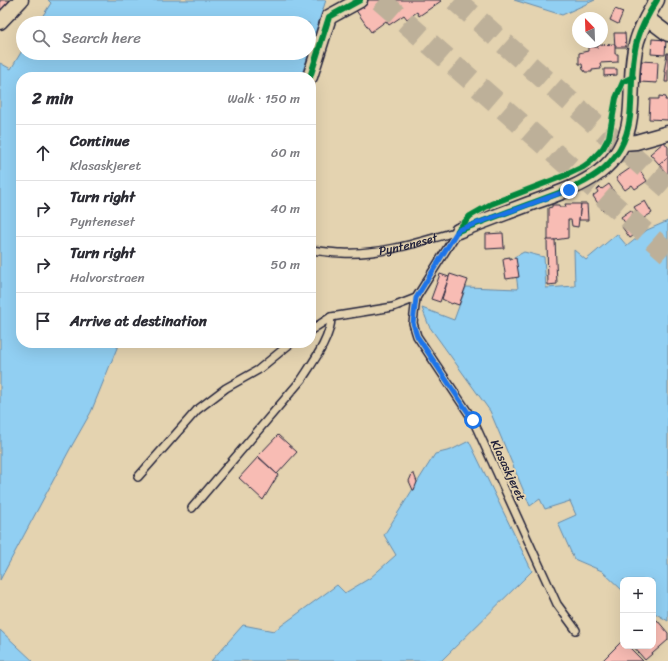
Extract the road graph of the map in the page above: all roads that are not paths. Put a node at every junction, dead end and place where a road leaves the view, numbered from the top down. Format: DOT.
graph roads {
  1 [pos="21,0"];
  2 [pos="360,0"];
  3 [pos="657,0"];
  4 [pos="647,18"];
  5 [pos="0,22"];
  6 [pos="668,34"];
  7 [pos="316,58"];
  8 [pos="315,60"];
  9 [pos="312,72"];
  10 [pos="668,133"];
  11 [pos="623,143"];
  12 [pos="458,230"];
  13 [pos="316,250"];
  14 [pos="416,298"];
  15 [pos="331,317"];
  16 [pos="316,327"];
  17 [pos="285,348"];
  18 [pos="138,477"];
  19 [pos="192,508"];
  20 [pos="576,630"];
  1 -- 5 [label="street"];
  2 -- 7 [label="street"];
  3 -- 4 [label="street"];
  4 -- 6 [label="street"];
  4 -- 11 [label="street"];
  8 -- 9 [label="street"];
  10 -- 11 [label="street"];
  11 -- 12 [label="street"];
  12 -- 13 [label="lane, Pynteneset"];
  12 -- 14 [label="lane, Pynteneset"];
  14 -- 15 [label="lane"];
  14 -- 20 [label="lane, Klasaskjeret"];
  15 -- 16 [label="lane"];
  15 -- 19 [label="lane"];
  17 -- 18 [label="lane"];
}
